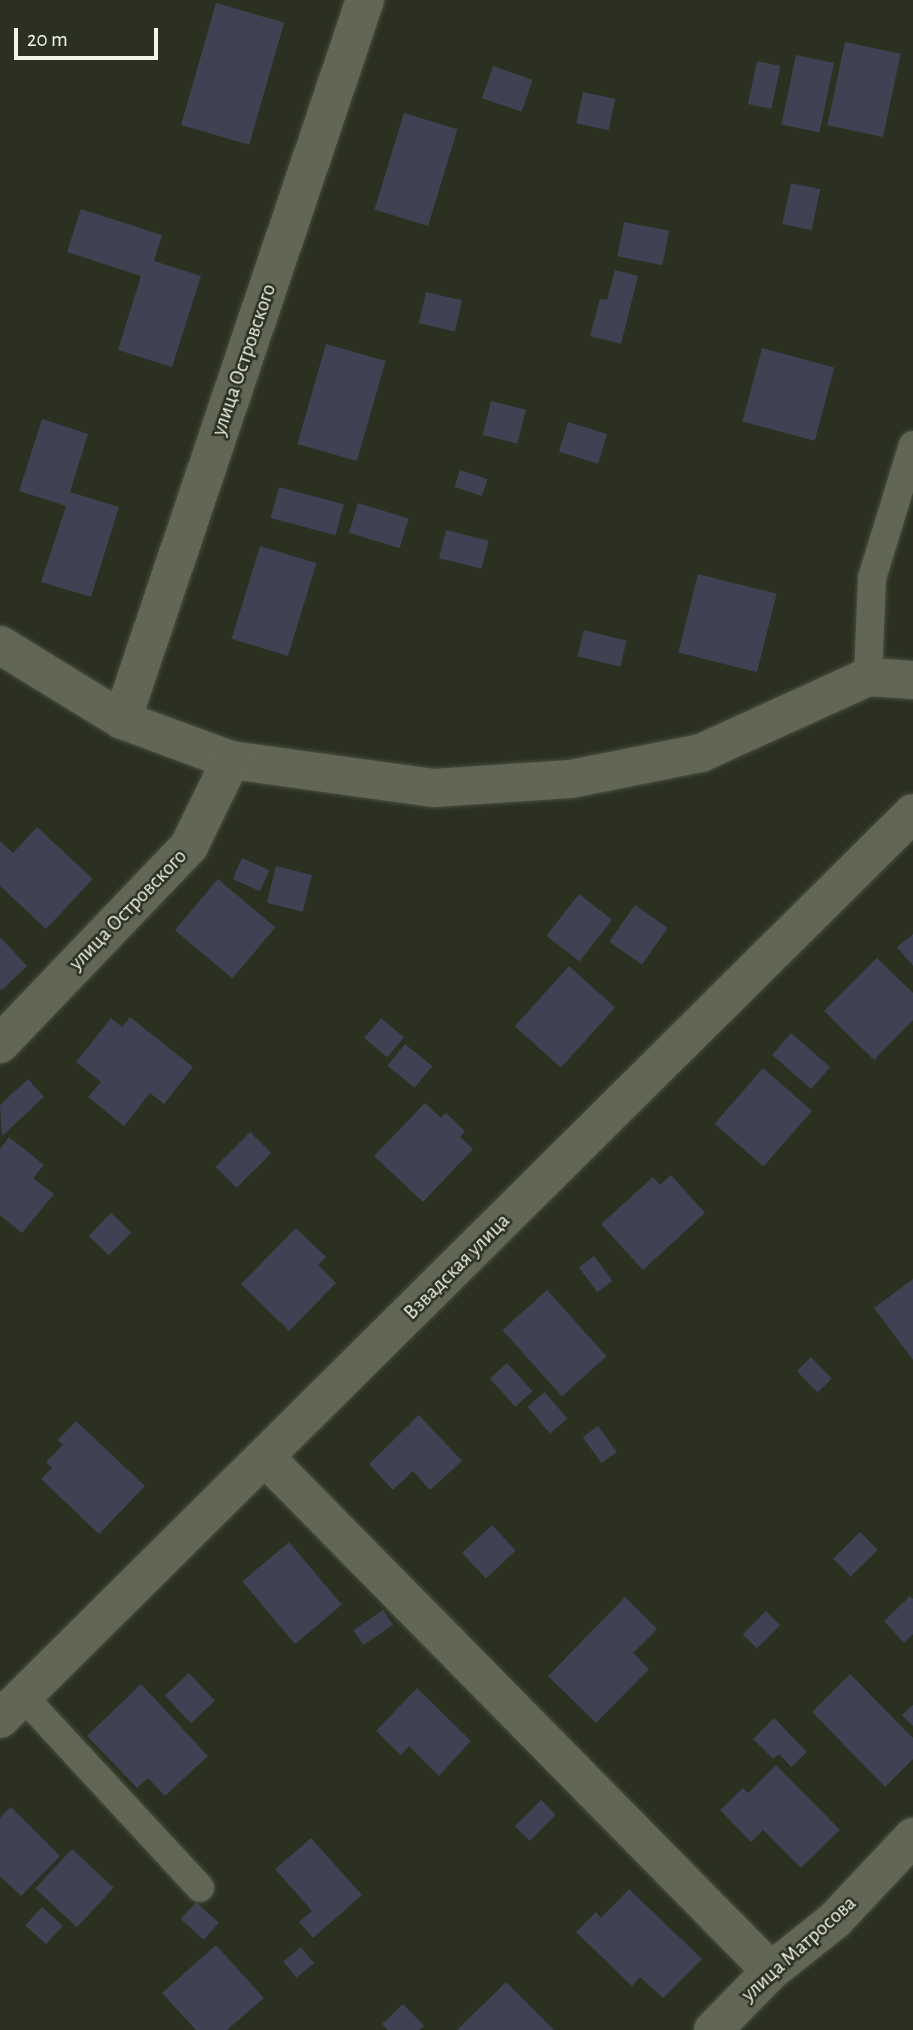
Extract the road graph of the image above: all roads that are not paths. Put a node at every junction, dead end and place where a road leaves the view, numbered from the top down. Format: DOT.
graph roads {
  1 [pos="365,0"];
  2 [pos="913,445"];
  3 [pos="0,645"];
  4 [pos="868,677"];
  5 [pos="913,680"];
  6 [pos="122,720"];
  7 [pos="231,760"];
  8 [pos="913,813"];
  9 [pos="0,1044"];
  10 [pos="265,1457"];
  11 [pos="12,1708"];
  12 [pos="913,1837"];
  13 [pos="200,1888"];
  14 [pos="771,1971"];
  15 [pos="713,2030"];
  1 -- 6 [label="street, улица Островского"];
  2 -- 4 [label="lane"];
  3 -- 6 [label="street"];
  4 -- 5 [label="street"];
  4 -- 7 [label="street"];
  6 -- 7 [label="street"];
  7 -- 9 [label="street, улица Островского"];
  8 -- 10 [label="street, Взвадская улица"];
  10 -- 11 [label="street, Взвадская улица"];
  10 -- 14 [label="street"];
  11 -- 13 [label="lane"];
  12 -- 14 [label="street, улица Матросова"];
  14 -- 15 [label="street, улица Матросова"];
}
